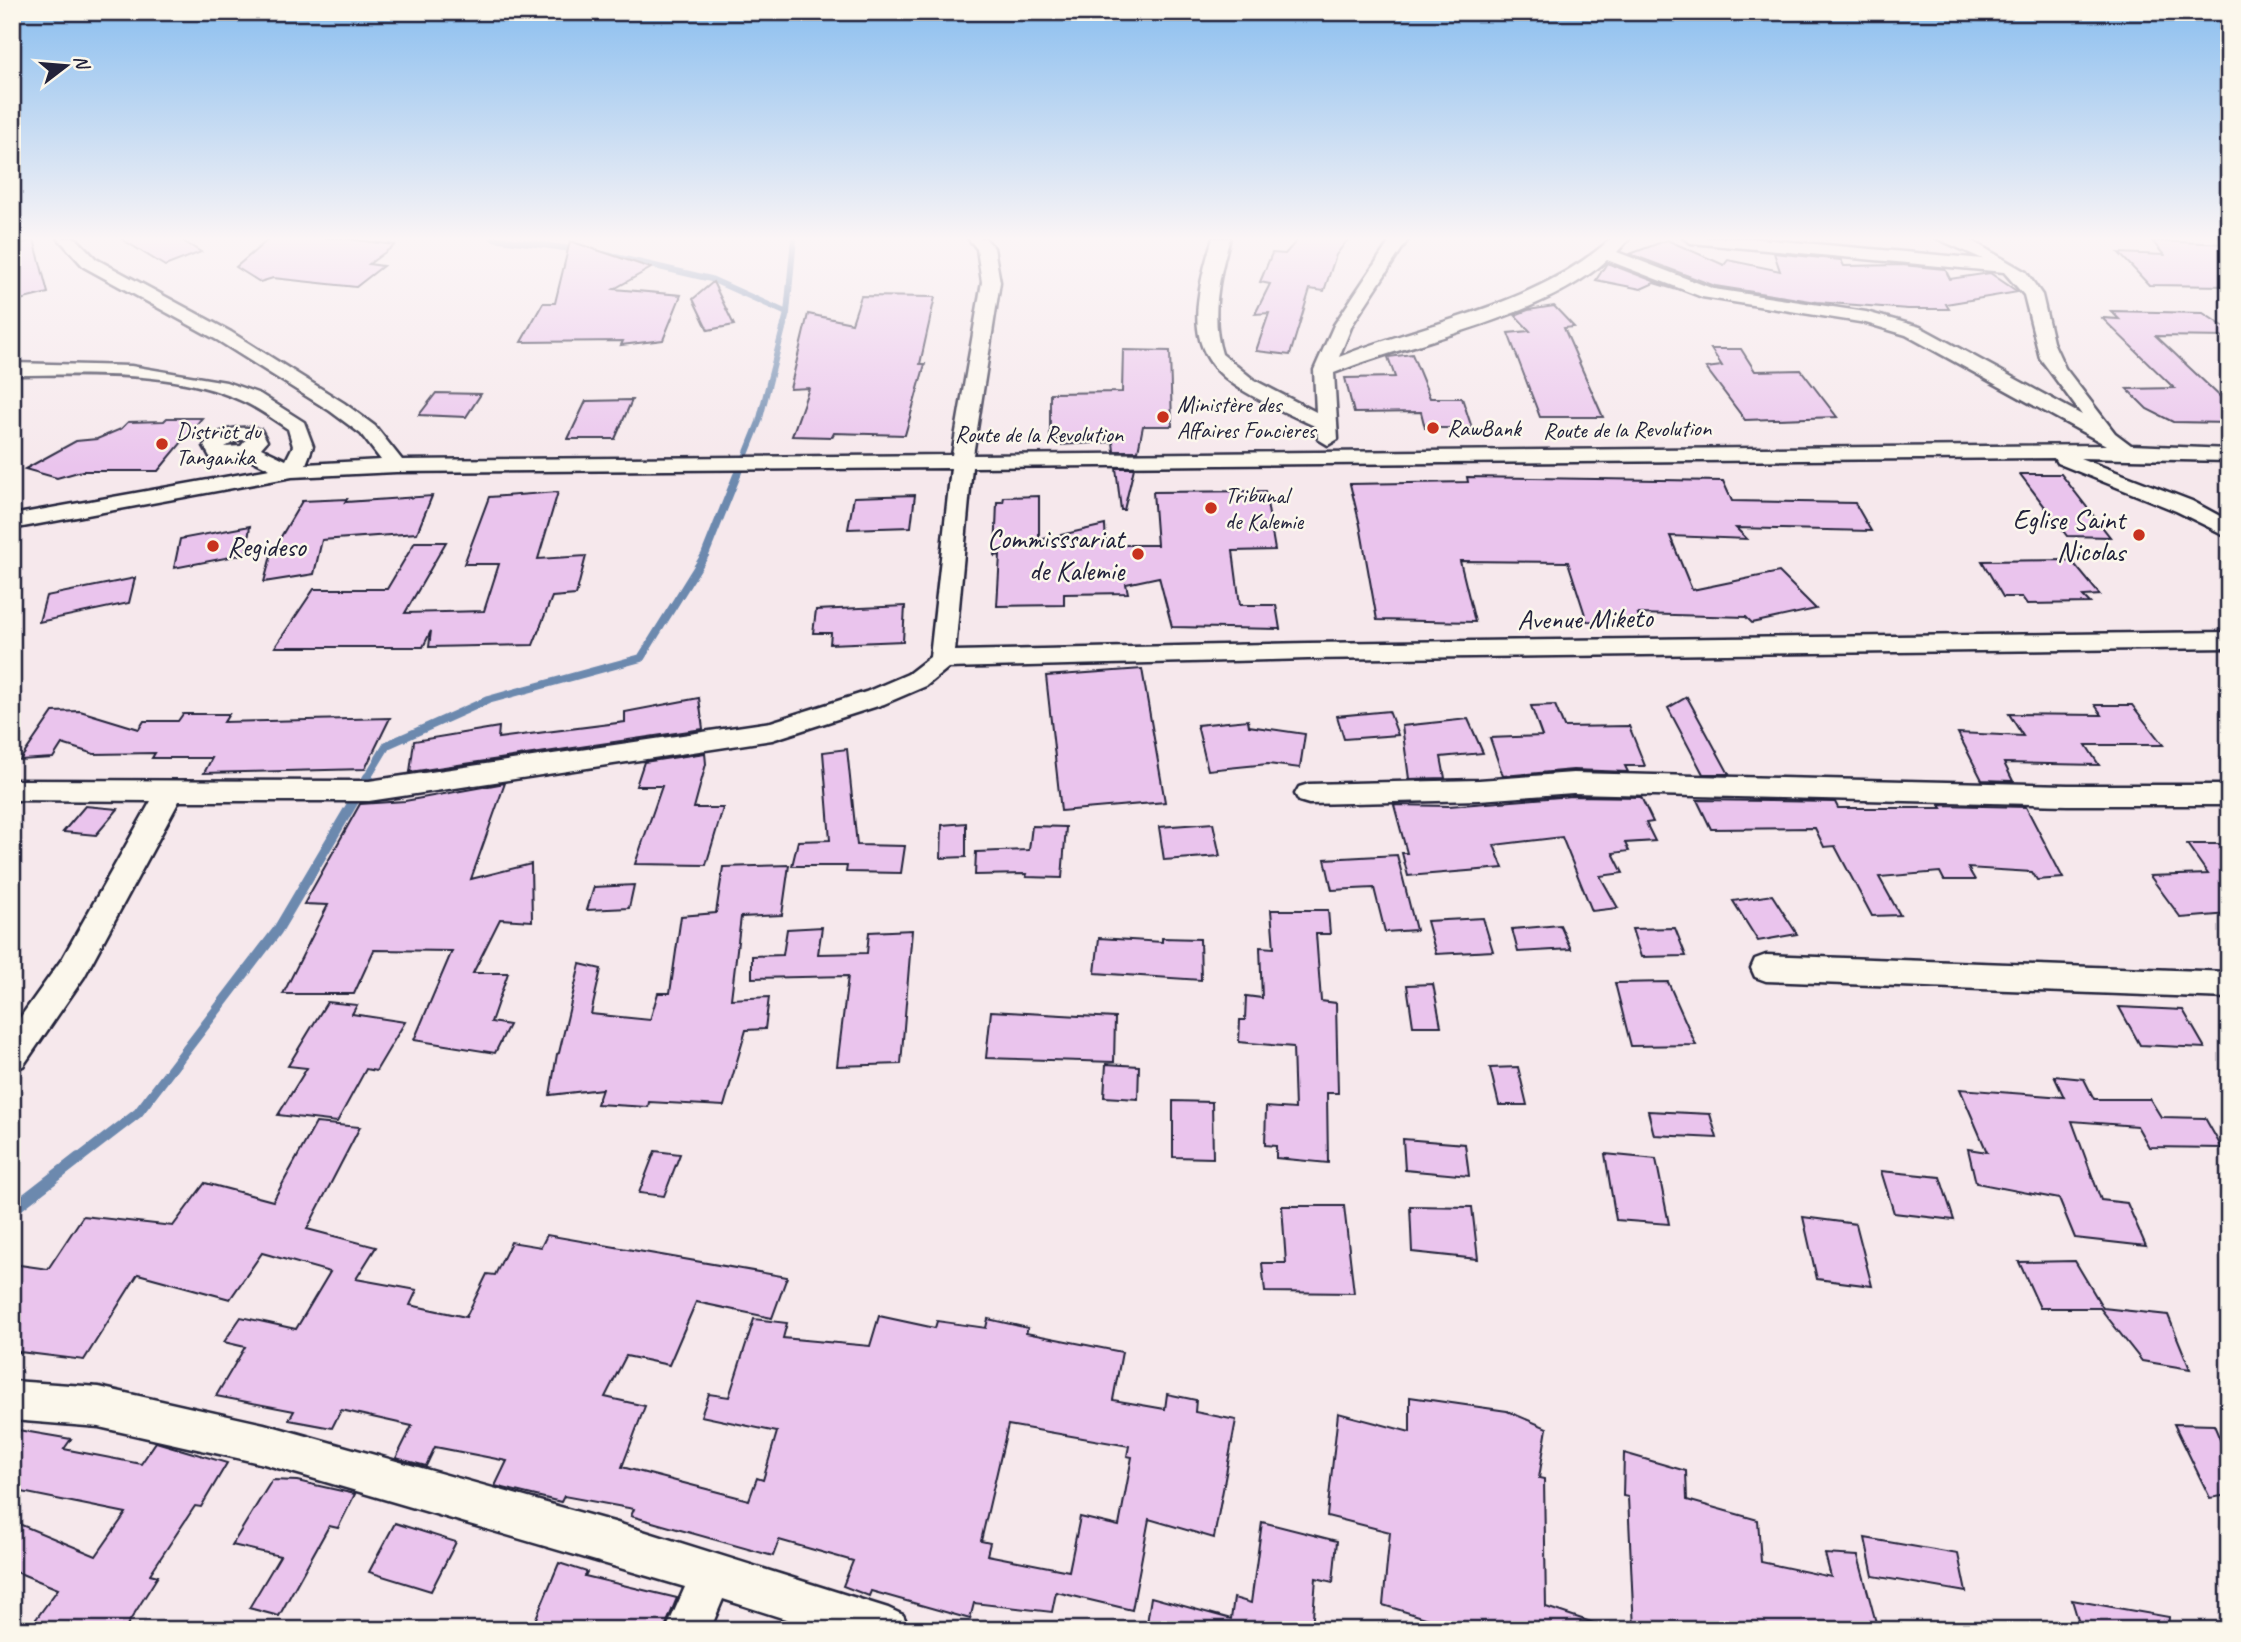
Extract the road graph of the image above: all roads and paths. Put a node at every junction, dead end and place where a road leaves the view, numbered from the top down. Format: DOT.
graph roads {
  1 [pos="185,315"];
  2 [pos="986,315"];
  3 [pos="1208,315"];
  4 [pos="1350,315"];
  5 [pos="1483,315"];
  6 [pos="1858,315"];
  7 [pos="2035,315"];
  8 [pos="12,369"];
  9 [pos="1324,370"];
  10 [pos="1327,424"];
  11 [pos="2119,446"];
  12 [pos="248,450"];
  13 [pos="2054,454"];
  14 [pos="2229,455"];
  15 [pos="1329,459"];
  16 [pos="962,460"];
  17 [pos="396,466"];
  18 [pos="292,471"];
  19 [pos="12,522"];
  20 [pos="2229,530"];
  21 [pos="2229,640"];
  22 [pos="942,660"];
  23 [pos="12,790"];
  24 [pos="171,790"];
  25 [pos="1310,794"];
  26 [pos="2229,795"];
  27 [pos="1766,968"];
  28 [pos="2229,985"];
  29 [pos="12,1056"];
  30 [pos="12,1400"];
  31 [pos="712,1573"];
  32 [pos="688,1630"];
  33 [pos="888,1630"];
  1 -- 17 [label="street"];
  2 -- 16 [label="street"];
  3 -- 10 [label="street"];
  4 -- 9 [label="street"];
  5 -- 9 [label="street"];
  6 -- 11 [label="street"];
  7 -- 11 [label="street"];
  8 -- 18 [label="street"];
  9 -- 10 [label="street"];
  10 -- 15 [label="street"];
  11 -- 13 [label="street, Route de la Revolution"];
  11 -- 14 [label="street, Route de la Revolution"];
  12 -- 18 [label="street"];
  13 -- 15 [label="street, Route de la Revolution"];
  13 -- 20 [label="street"];
  15 -- 16 [label="street, Route de la Revolution"];
  16 -- 17 [label="street, Route de la Revolution"];
  16 -- 22 [label="street"];
  17 -- 18 [label="street, Route de la Revolution"];
  18 -- 19 [label="street, Route de la Revolution"];
  21 -- 22 [label="street, Avenue Miketo"];
  22 -- 24 [label="street"];
  23 -- 24 [label="street"];
  24 -- 29 [label="street"];
  25 -- 26 [label="street"];
  27 -- 28 [label="street"];
  30 -- 31 [label="street"];
  31 -- 32 [label="street"];
  31 -- 33 [label="street"];
}
